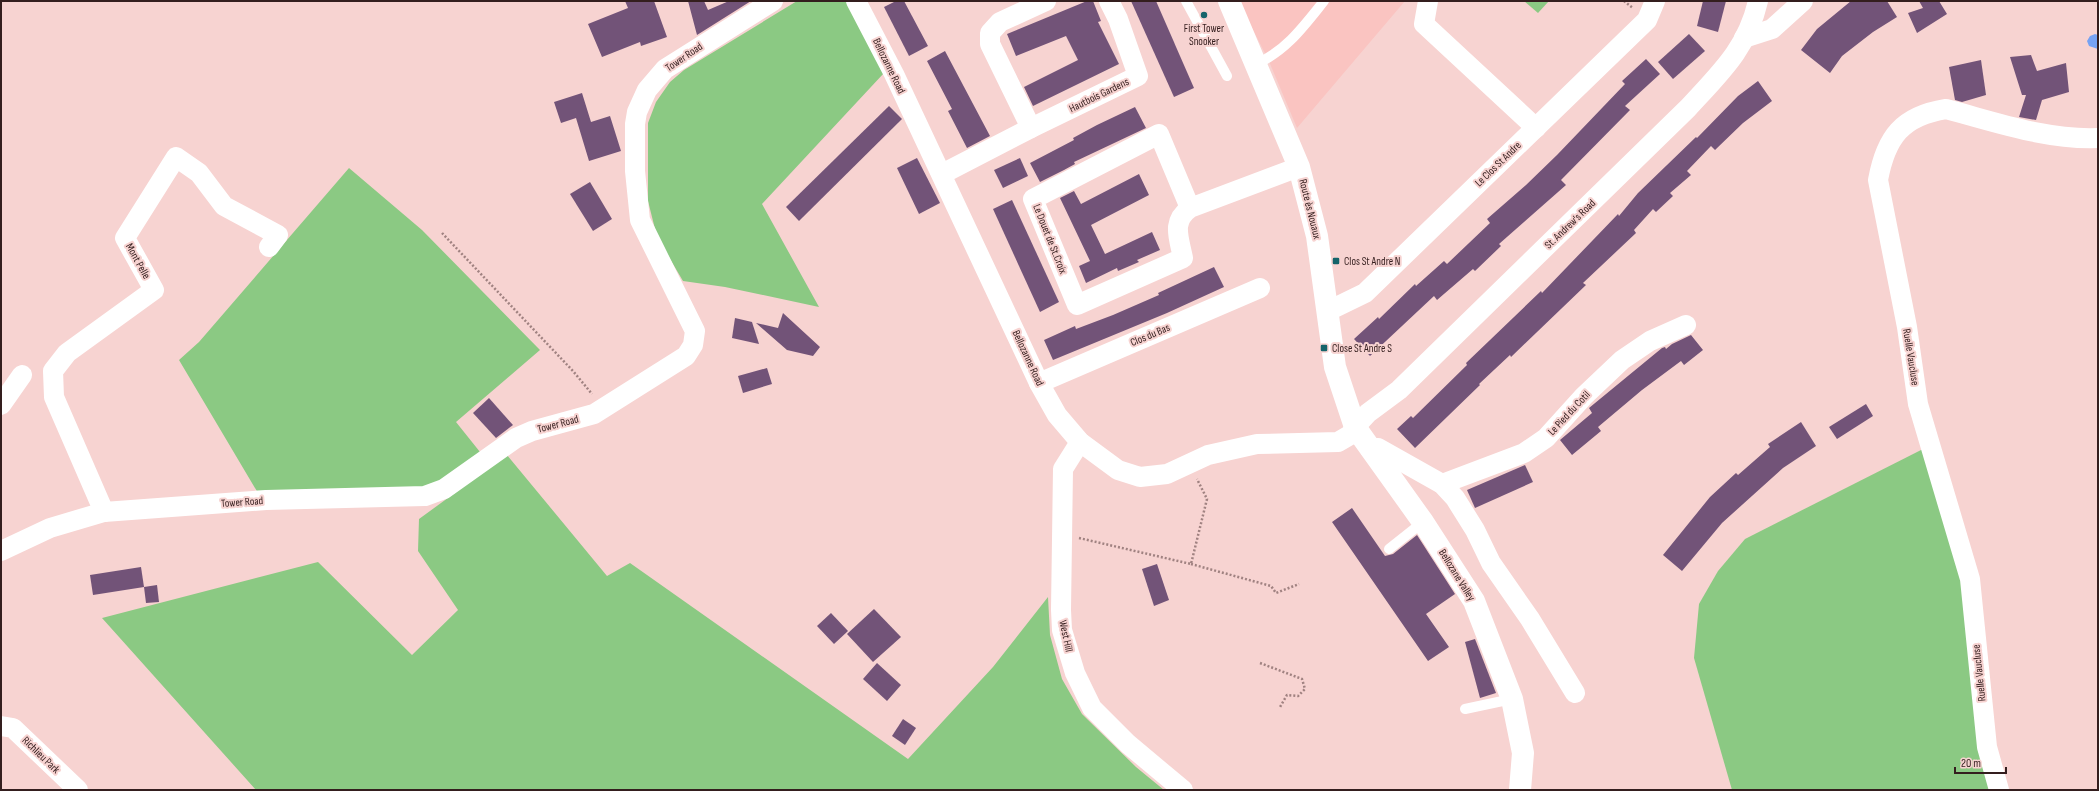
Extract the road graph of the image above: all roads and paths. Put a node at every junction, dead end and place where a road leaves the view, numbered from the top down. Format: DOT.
graph roads {
  1 [pos="773,1"];
  2 [pos="856,1"];
  3 [pos="1046,1"];
  4 [pos="1109,1"];
  5 [pos="1186,1"];
  6 [pos="1229,1"];
  7 [pos="1324,1"];
  8 [pos="1428,1"];
  9 [pos="1655,1"];
  10 [pos="1758,1"];
  11 [pos="1803,1"];
  12 [pos="1744,38"];
  13 [pos="1256,64"];
  14 [pos="1227,76"];
  15 [pos="1031,128"];
  16 [pos="1536,128"];
  17 [pos="2098,138"];
  18 [pos="1299,167"];
  19 [pos="942,174"];
  20 [pos="1190,208"];
  21 [pos="442,233"];
  22 [pos="269,247"];
  23 [pos="1260,288"];
  24 [pos="1328,311"];
  25 [pos="1686,325"];
  26 [pos="22,375"];
  27 [pos="1039,382"];
  28 [pos="1,405"];
  29 [pos="604,408"];
  30 [pos="1355,427"];
  31 [pos="1080,442"];
  32 [pos="1370,449"];
  33 [pos="1189,464"];
  34 [pos="1442,484"];
  35 [pos="104,512"];
  36 [pos="1423,522"];
  37 [pos="1078,538"];
  38 [pos="1389,549"];
  39 [pos="1,551"];
  40 [pos="1191,564"];
  41 [pos="1299,584"];
  42 [pos="1260,663"];
  43 [pos="1575,693"];
  44 [pos="1512,699"];
  45 [pos="1280,707"];
  46 [pos="1465,709"];
  47 [pos="1,726"];
  48 [pos="78,790"];
  49 [pos="1183,790"];
  50 [pos="1520,790"];
  51 [pos="1999,790"];
  1 -- 29 [label="street, Tower Road"];
  2 -- 19 [label="street, Bellozanne Road"];
  3 -- 15 [label="street"];
  4 -- 15 [label="street, Hautbois Gardens"];
  5 -- 14 [label="lane"];
  6 -- 13 [label="street, Route ès Nouaux"];
  7 -- 13 [label="lane"];
  8 -- 16 [label="street"];
  9 -- 16 [label="street, Le Clos St Andre"];
  10 -- 12 [label="street, St. Andrew's Road"];
  11 -- 12 [label="street"];
  12 -- 30 [label="street, St. Andrew's Road"];
  13 -- 18 [label="street, Route ès Nouaux"];
  15 -- 19 [label="street, Hautbois Gardens"];
  16 -- 24 [label="street, Le Clos St Andre"];
  17 -- 51 [label="street, Ruelle Vaucluse"];
  18 -- 20 [label="street"];
  18 -- 24 [label="street, Route ès Nouaux"];
  19 -- 27 [label="street, Bellozanne Road"];
  20 -- 20 [label="street, Le Douet de St.Croix"];
  21 -- 29 [label="path"];
  22 -- 35 [label="street, Mont Pelle"];
  23 -- 27 [label="street, Clos du Bas"];
  24 -- 30 [label="street, Route ès Nouaux"];
  25 -- 34 [label="street, Le Pied du Cotil"];
  26 -- 28 [label="street"];
  27 -- 31 [label="street, Bellozanne Road"];
  29 -- 35 [label="street, Tower Road"];
  30 -- 32 [label="street, Bellozane Valley"];
  30 -- 33 [label="street, Bellozanne Road"];
  31 -- 33 [label="street, Bellozanne Road"];
  31 -- 49 [label="street, West Hill"];
  32 -- 34 [label="street"];
  32 -- 36 [label="street, Bellozane Valley"];
  33 -- 40 [label="path"];
  34 -- 43 [label="street"];
  35 -- 39 [label="street, Tower Road"];
  36 -- 38 [label="lane"];
  36 -- 44 [label="street, Bellozane Valley"];
  37 -- 40 [label="path"];
  40 -- 41 [label="path"];
  42 -- 45 [label="path"];
  44 -- 46 [label="lane"];
  44 -- 50 [label="street, Bellozane Valley"];
  47 -- 48 [label="street, Richlieu Park"];
}
